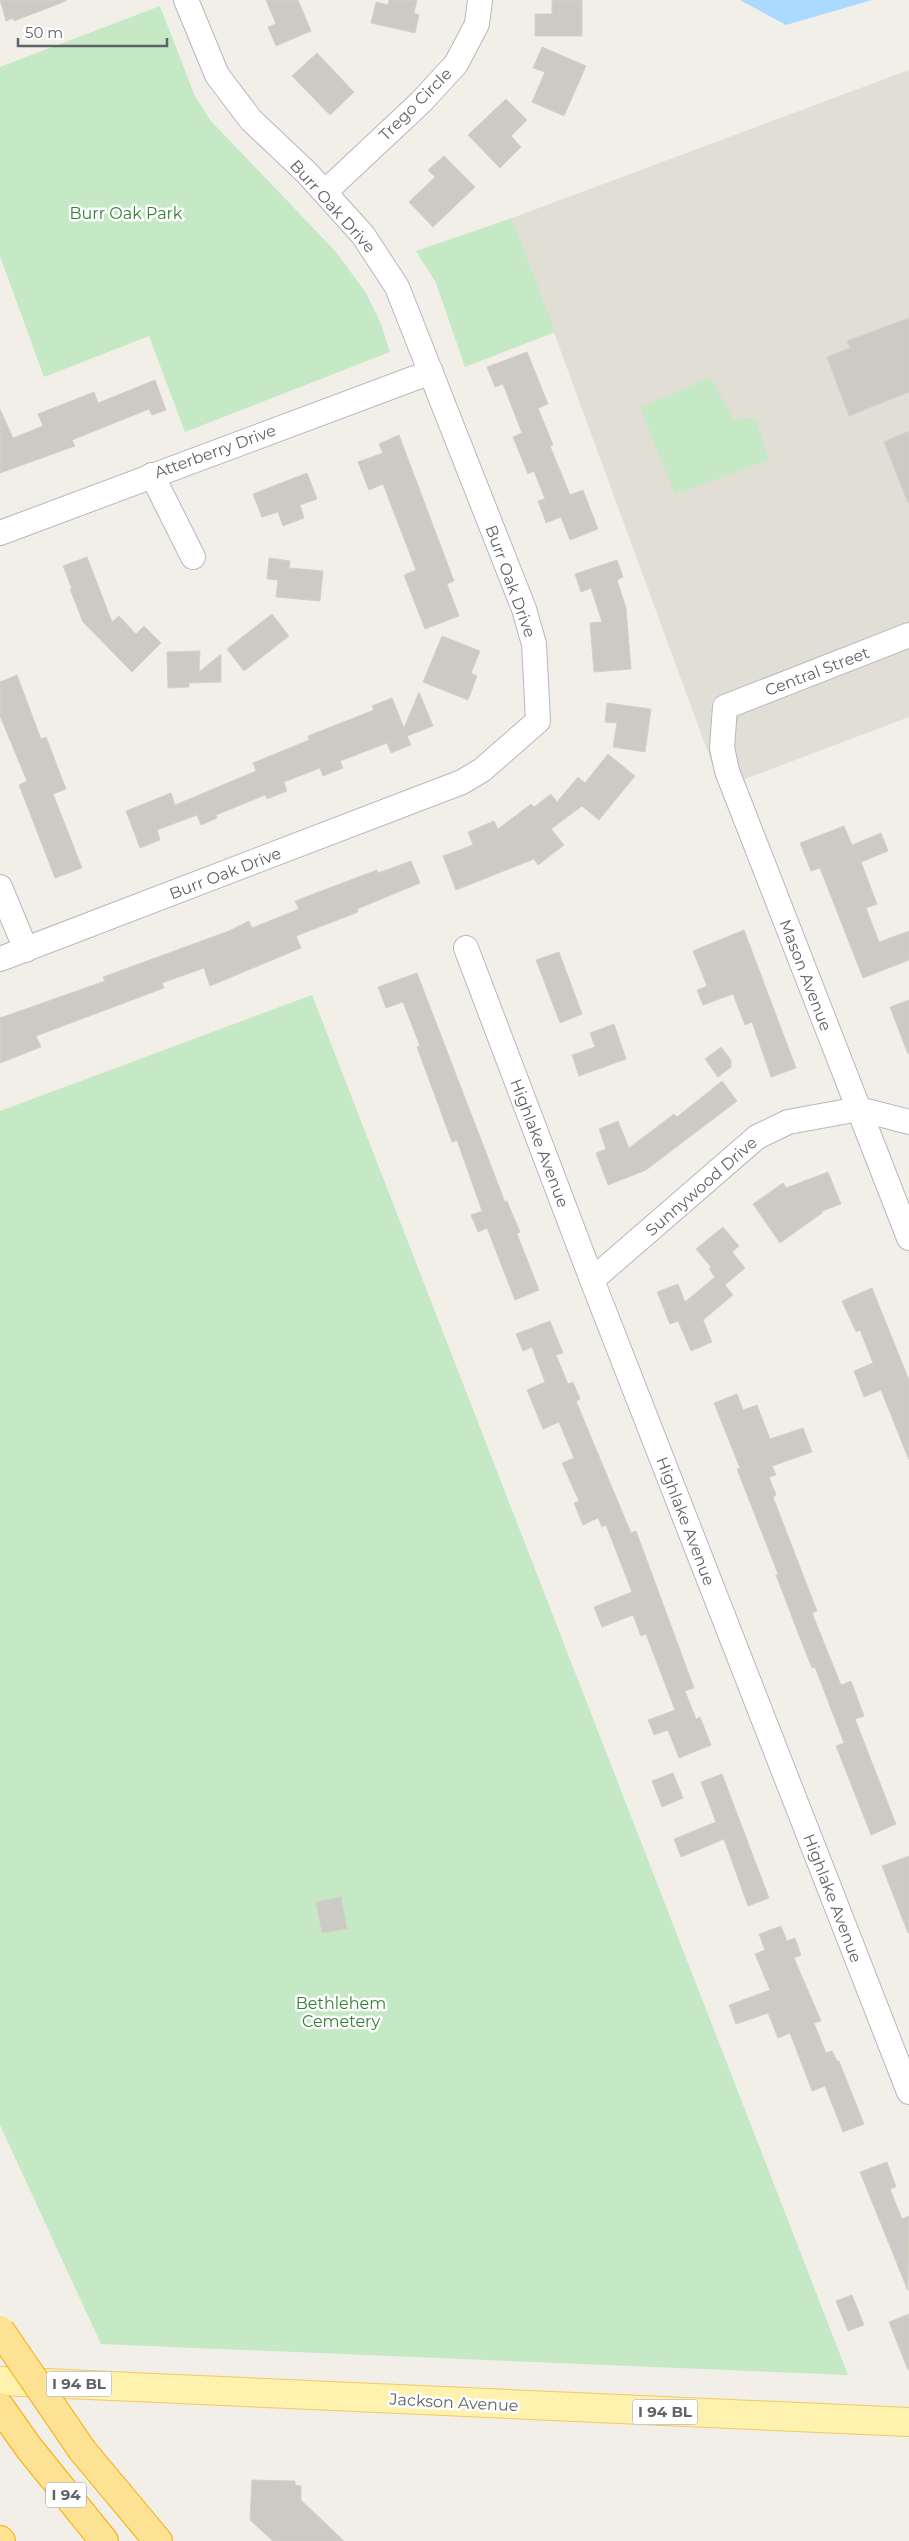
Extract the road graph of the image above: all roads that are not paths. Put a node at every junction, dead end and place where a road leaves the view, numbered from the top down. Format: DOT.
graph roads {
  1 [pos="186,0"];
  2 [pos="480,0"];
  3 [pos="325,192"];
  4 [pos="431,372"];
  5 [pos="152,475"];
  6 [pos="0,533"];
  7 [pos="193,557"];
  8 [pos="909,635"];
  9 [pos="725,707"];
  10 [pos="0,887"];
  11 [pos="466,948"];
  12 [pos="26,950"];
  13 [pos="0,959"];
  14 [pos="859,1110"];
  15 [pos="909,1122"];
  16 [pos="909,1238"];
  17 [pos="592,1280"];
  18 [pos="909,2092"];
  19 [pos="0,2330"];
  20 [pos="0,2381"];
  21 [pos="0,2407"];
  22 [pos="909,2422"];
  23 [pos="104,2541"];
  24 [pos="158,2541"];
  1 -- 3 [label="street, Burr Oak Drive"];
  2 -- 3 [label="street, Trego Circle"];
  3 -- 4 [label="street, Burr Oak Drive"];
  4 -- 5 [label="street, Atterberry Drive"];
  4 -- 12 [label="street, Burr Oak Drive"];
  5 -- 6 [label="street, Atterberry Drive"];
  5 -- 7 [label="street"];
  8 -- 9 [label="street, Central Street"];
  9 -- 14 [label="street, Mason Avenue"];
  10 -- 12 [label="street"];
  11 -- 17 [label="street, Highlake Avenue"];
  12 -- 13 [label="street, Burr Oak Drive"];
  14 -- 15 [label="street, Sunnywood Drive"];
  14 -- 16 [label="street, Mason Avenue"];
  14 -- 17 [label="street, Sunnywood Drive"];
  17 -- 18 [label="street, Highlake Avenue"];
  19 -- 24 [label="highway, I 94, bridge"];
  20 -- 22 [label="main road, Jackson Avenue / I 94 BL"];
  21 -- 23 [label="highway, I 94"];
}
